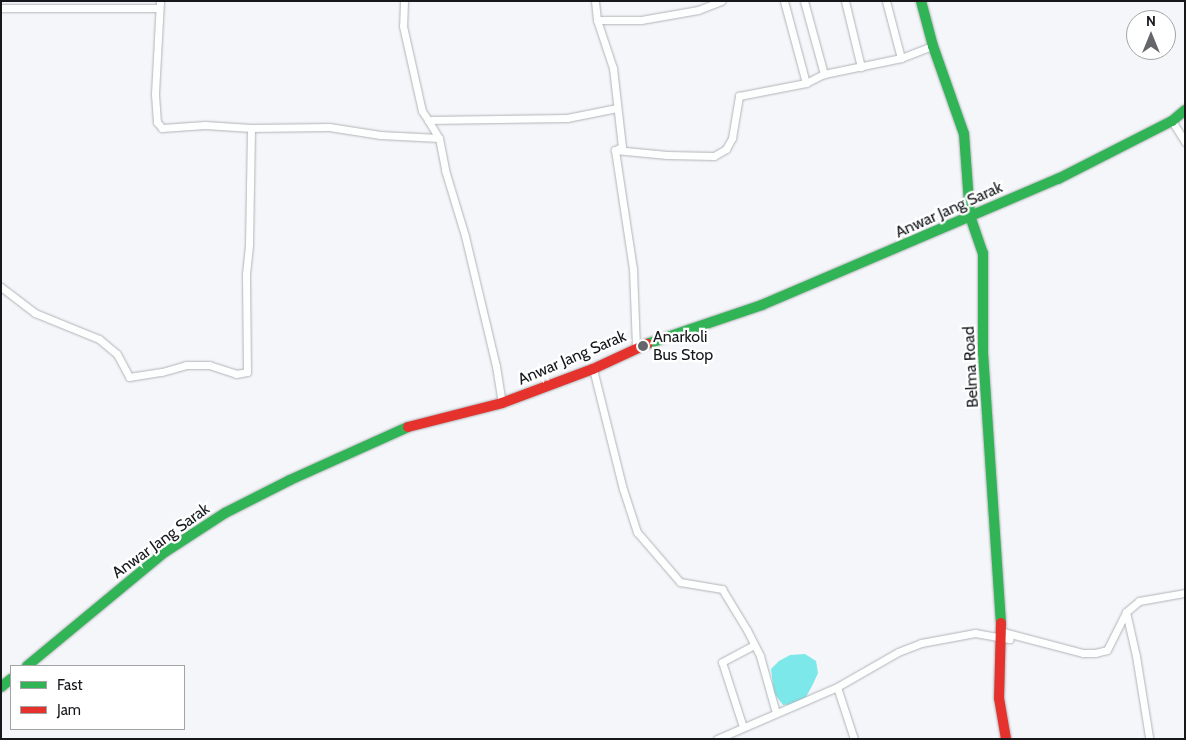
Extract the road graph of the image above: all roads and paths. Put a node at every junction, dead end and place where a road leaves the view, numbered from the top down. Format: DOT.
graph roads {
  1 [pos="404,1"];
  2 [pos="595,1"];
  3 [pos="722,1"];
  4 [pos="784,1"];
  5 [pos="804,1"];
  6 [pos="845,1"];
  7 [pos="886,1"];
  8 [pos="921,1"];
  9 [pos="159,4"];
  10 [pos="1,8"];
  11 [pos="597,20"];
  12 [pos="933,46"];
  13 [pos="901,58"];
  14 [pos="861,67"];
  15 [pos="824,74"];
  16 [pos="806,82"];
  17 [pos="617,108"];
  18 [pos="1185,110"];
  19 [pos="428,120"];
  20 [pos="1172,121"];
  21 [pos="251,128"];
  22 [pos="438,138"];
  23 [pos="1185,142"];
  24 [pos="616,150"];
  25 [pos="970,216"];
  26 [pos="1,287"];
  27 [pos="636,348"];
  28 [pos="593,369"];
  29 [pos="502,403"];
  30 [pos="1185,593"];
  31 [pos="1126,612"];
  32 [pos="1002,632"];
  33 [pos="754,645"];
  34 [pos="28,665"];
  35 [pos="836,687"];
  36 [pos="776,713"];
  37 [pos="744,727"];
  38 [pos="1149,737"];
  39 [pos="717,739"];
  40 [pos="854,739"];
  41 [pos="1006,739"];
  1 -- 19 [label="street"];
  2 -- 11 [label="street"];
  3 -- 11 [label="street"];
  4 -- 16 [label="street"];
  5 -- 15 [label="street"];
  6 -- 14 [label="street"];
  7 -- 13 [label="street"];
  8 -- 12 [label="main road, Belma Road"];
  9 -- 10 [label="street"];
  9 -- 21 [label="street"];
  11 -- 17 [label="street"];
  12 -- 13 [label="street"];
  12 -- 25 [label="main road, Belma Road"];
  13 -- 14 [label="street"];
  14 -- 15 [label="street"];
  15 -- 16 [label="street"];
  16 -- 24 [label="street"];
  17 -- 19 [label="street"];
  17 -- 24 [label="street"];
  18 -- 20 [label="main road, Anwar Jang Sarak"];
  19 -- 22 [label="street"];
  20 -- 23 [label="street"];
  20 -- 25 [label="main road, Anwar Jang Sarak"];
  21 -- 22 [label="street"];
  21 -- 26 [label="street"];
  22 -- 29 [label="street"];
  24 -- 27 [label="street"];
  25 -- 27 [label="main road, Anwar Jang Sarak"];
  25 -- 32 [label="main road, Belma Road"];
  27 -- 28 [label="main road, Anwar Jang Sarak"];
  28 -- 29 [label="main road, Anwar Jang Sarak"];
  28 -- 33 [label="street"];
  29 -- 34 [label="main road, Anwar Jang Sarak"];
  30 -- 31 [label="street"];
  31 -- 32 [label="street"];
  31 -- 38 [label="street"];
  32 -- 35 [label="street"];
  32 -- 41 [label="main road, Belma Road"];
  33 -- 36 [label="street"];
  33 -- 37 [label="street"];
  35 -- 36 [label="street"];
  35 -- 40 [label="street"];
  36 -- 37 [label="street"];
  37 -- 39 [label="street"];
}
